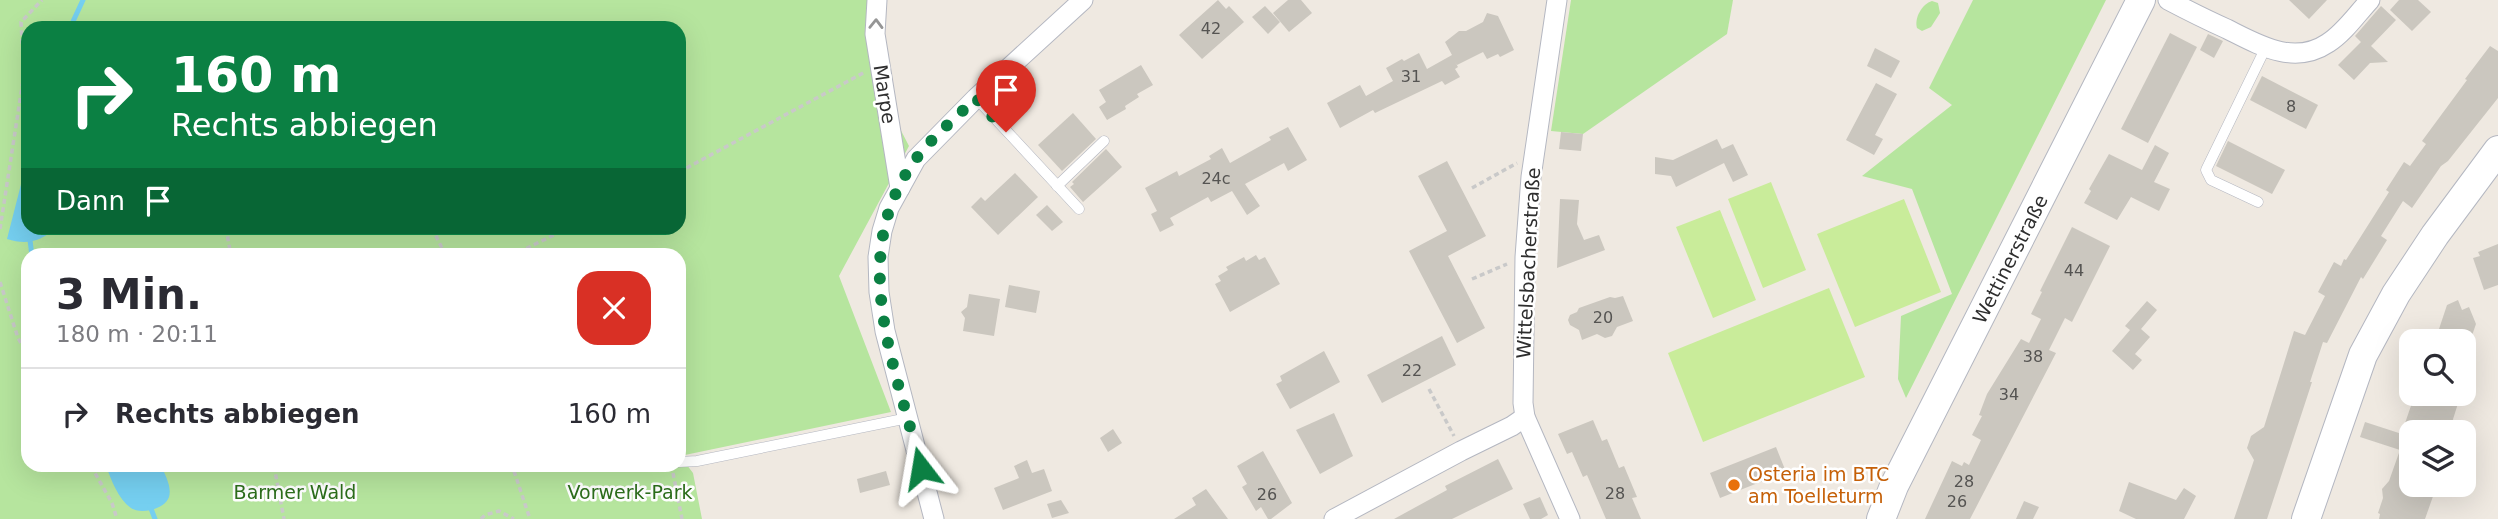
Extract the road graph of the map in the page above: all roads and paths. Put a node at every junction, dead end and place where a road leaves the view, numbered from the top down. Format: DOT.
graph roads {
  1 [pos="42,0"];
  2 [pos="877,0"];
  3 [pos="1083,0"];
  4 [pos="1557,0"];
  5 [pos="2141,0"];
  6 [pos="2168,0"];
  7 [pos="2370,0"];
  8 [pos="22,21"];
  9 [pos="2265,49"];
  10 [pos="880,64"];
  11 [pos="21,93"];
  12 [pos="976,98"];
  13 [pos="1104,141"];
  14 [pos="2498,150"];
  15 [pos="1534,154"];
  16 [pos="686,168"];
  17 [pos="1057,186"];
  18 [pos="900,188"];
  19 [pos="1472,188"];
  20 [pos="2258,202"];
  21 [pos="1079,209"];
  22 [pos="0,229"];
  23 [pos="554,235"];
  24 [pos="527,248"];
  25 [pos="1525,257"];
  26 [pos="1472,279"];
  27 [pos="0,282"];
  28 [pos="21,343"];
  29 [pos="1429,389"];
  30 [pos="1525,417"];
  31 [pos="908,418"];
  32 [pos="1461,451"];
  33 [pos="686,462"];
  34 [pos="95,472"];
  35 [pos="275,472"];
  36 [pos="514,472"];
  37 [pos="675,483"];
  38 [pos="117,519"];
  39 [pos="284,519"];
  40 [pos="481,519"];
  41 [pos="514,519"];
  42 [pos="530,519"];
  43 [pos="682,519"];
  44 [pos="934,519"];
  45 [pos="1334,519"];
  46 [pos="1570,519"];
  47 [pos="1881,519"];
  48 [pos="2306,519"];
  1 -- 8 [label="path"];
  10 -- 2 [label="street, Marpe, one-way"];
  3 -- 12 [label="street"];
  4 -- 15 [label="street, Wittelsbacherstraße"];
  5 -- 47 [label="street, Wettinerstraße"];
  6 -- 9 [label="street"];
  7 -- 9 [label="street"];
  9 -- 20 [label="lane"];
  10 -- 16 [label="path"];
  10 -- 18 [label="street, Marpe"];
  11 -- 22 [label="path"];
  12 -- 17 [label="lane"];
  12 -- 18 [label="street"];
  13 -- 17 [label="lane"];
  14 -- 48 [label="street"];
  15 -- 19 [label="path"];
  15 -- 25 [label="street, Wittelsbacherstraße"];
  17 -- 21 [label="lane"];
  18 -- 31 [label="street"];
  23 -- 24 [label="path"];
  25 -- 26 [label="path"];
  25 -- 30 [label="street, Wittelsbacherstraße"];
  27 -- 28 [label="path"];
  29 -- 32 [label="path"];
  30 -- 32 [label="street"];
  30 -- 46 [label="street, Wittelsbacherstraße"];
  31 -- 33 [label="lane"];
  31 -- 44 [label="street"];
  32 -- 45 [label="street"];
  34 -- 38 [label="path"];
  35 -- 39 [label="path"];
  36 -- 42 [label="path"];
  37 -- 43 [label="path"];
  40 -- 41 [label="path"];
}
